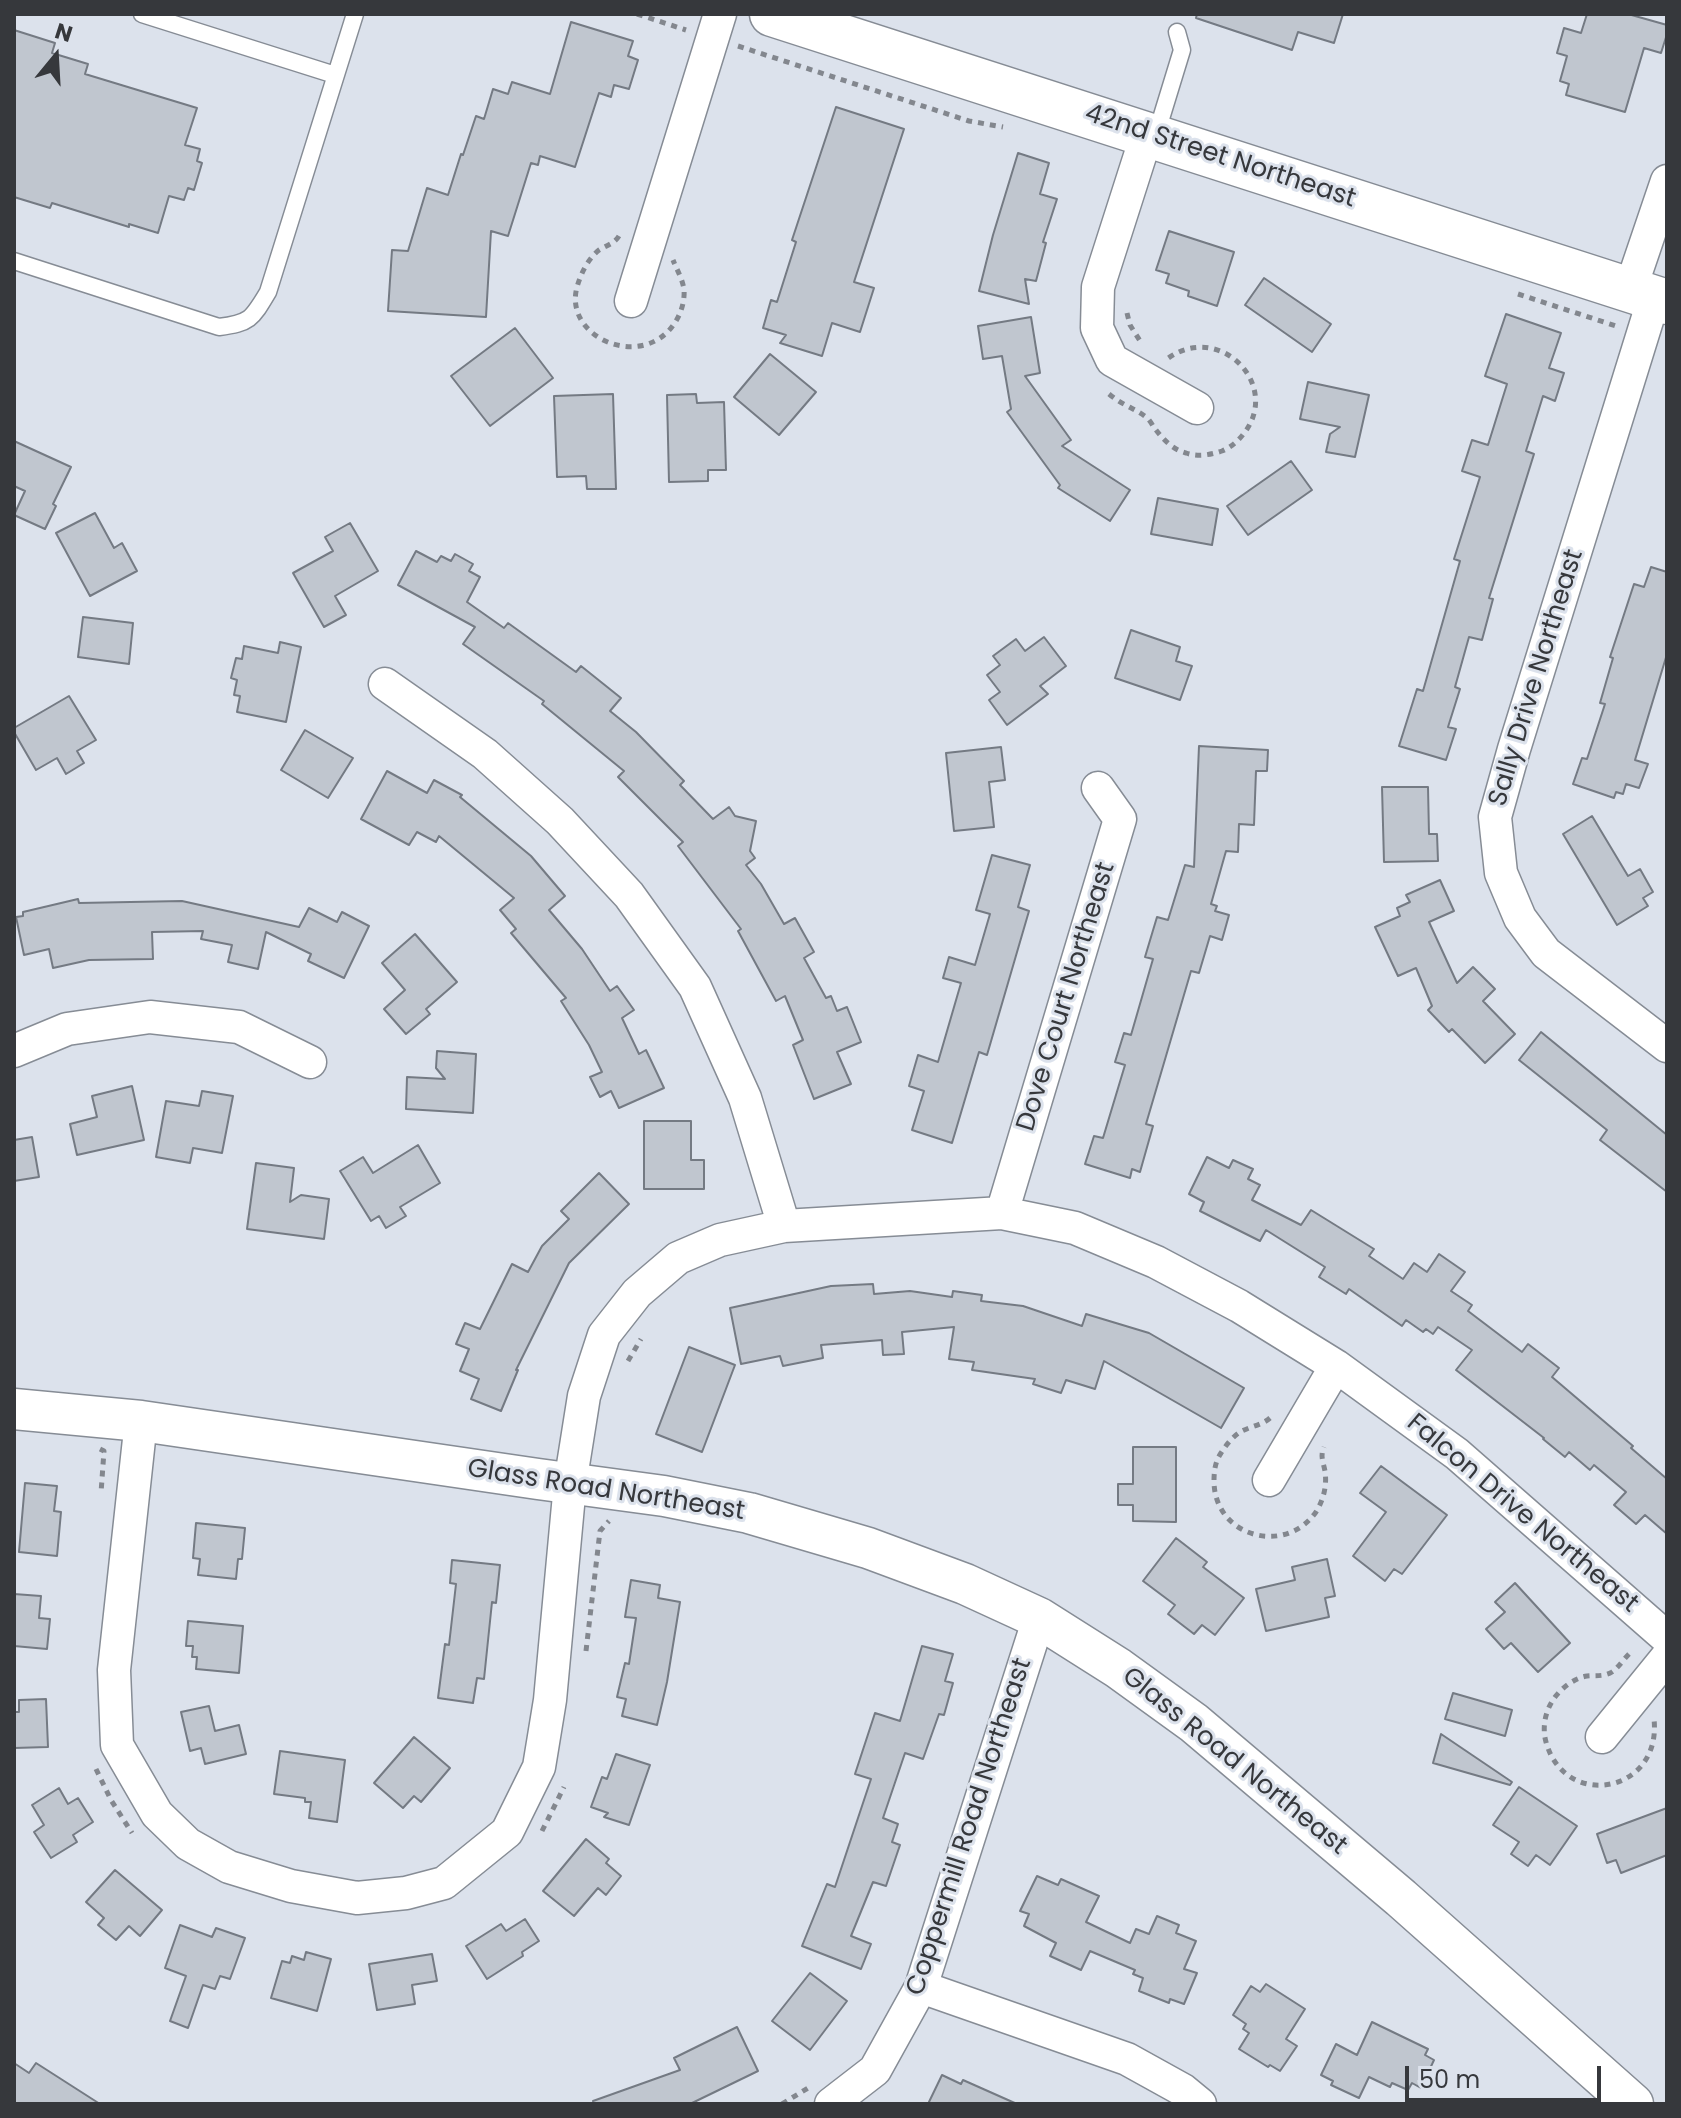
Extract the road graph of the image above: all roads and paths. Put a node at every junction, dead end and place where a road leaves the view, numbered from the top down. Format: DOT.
graph roads {
  1 [pos="142,14"];
  2 [pos="355,14"];
  3 [pos="637,14"];
  4 [pos="772,14"];
  5 [pos="848,25"];
  6 [pos="715,29"];
  7 [pos="1177,32"];
  8 [pos="335,75"];
  9 [pos="1014,130"];
  10 [pos="1151,135"];
  11 [pos="1667,181"];
  12 [pos="14,261"];
  13 [pos="1650,296"];
  14 [pos="631,301"];
  15 [pos="1127,303"];
  16 [pos="1150,352"];
  17 [pos="1161,358"];
  18 [pos="1107,393"];
  19 [pos="1197,408"];
  20 [pos="385,684"];
  21 [pos="1098,788"];
  22 [pos="1667,1046"];
  23 [pos="14,1051"];
  24 [pos="310,1062"];
  25 [pos="1002,1213"];
  26 [pos="784,1226"];
  27 [pos="644,1334"];
  28 [pos="626,1364"];
  29 [pos="1336,1366"];
  30 [pos="14,1409"];
  31 [pos="141,1421"];
  32 [pos="96,1440"];
  33 [pos="1269,1480"];
  34 [pos="570,1484"];
  35 [pos="101,1494"];
  36 [pos="603,1514"];
  37 [pos="1039,1618"];
  38 [pos="1667,1638"];
  39 [pos="1667,1657"];
  40 [pos="585,1658"];
  41 [pos="1602,1737"];
  42 [pos="93,1761"];
  43 [pos="568,1778"];
  44 [pos="536,1838"];
  45 [pos="140,1840"];
  46 [pos="921,1987"];
  47 [pos="821,2095"];
  48 [pos="782,2104"];
  49 [pos="1200,2104"];
  50 [pos="1633,2104"];
  1 -- 8 [label="lane"];
  2 -- 8 [label="lane"];
  3 -- 6 [label="path"];
  4 -- 5 [label="main road, 42nd Street Northeast"];
  5 -- 10 [label="main road, 42nd Street Northeast"];
  6 -- 9 [label="path"];
  6 -- 14 [label="street"];
  7 -- 10 [label="lane"];
  8 -- 12 [label="lane"];
  10 -- 13 [label="main road, 42nd Street Northeast"];
  10 -- 19 [label="street"];
  11 -- 13 [label="street, Sally Drive Northeast"];
  13 -- 22 [label="street, Sally Drive Northeast"];
  15 -- 16 [label="path"];
  17 -- 18 [label="path"];
  20 -- 26 [label="street"];
  21 -- 25 [label="street, Dove Court Northeast"];
  23 -- 24 [label="street"];
  25 -- 26 [label="street, Falcon Drive Northeast"];
  25 -- 29 [label="street, Falcon Drive Northeast"];
  26 -- 34 [label="street, Falcon Drive Northeast"];
  27 -- 28 [label="path"];
  29 -- 33 [label="street"];
  29 -- 38 [label="street, Falcon Drive Northeast"];
  30 -- 31 [label="street, Glass Road Northeast"];
  31 -- 34 [label="street, Glass Road Northeast"];
  31 -- 34 [label="street, Falcon Drive Northeast"];
  32 -- 35 [label="path"];
  34 -- 37 [label="street, Glass Road Northeast"];
  36 -- 40 [label="path"];
  37 -- 46 [label="street, Coppermill Road Northeast"];
  37 -- 50 [label="street, Glass Road Northeast"];
  39 -- 41 [label="street"];
  42 -- 45 [label="path"];
  43 -- 44 [label="path"];
  46 -- 47 [label="street, Coppermill Road Northeast"];
  46 -- 49 [label="street"];
  47 -- 48 [label="path"];
}
